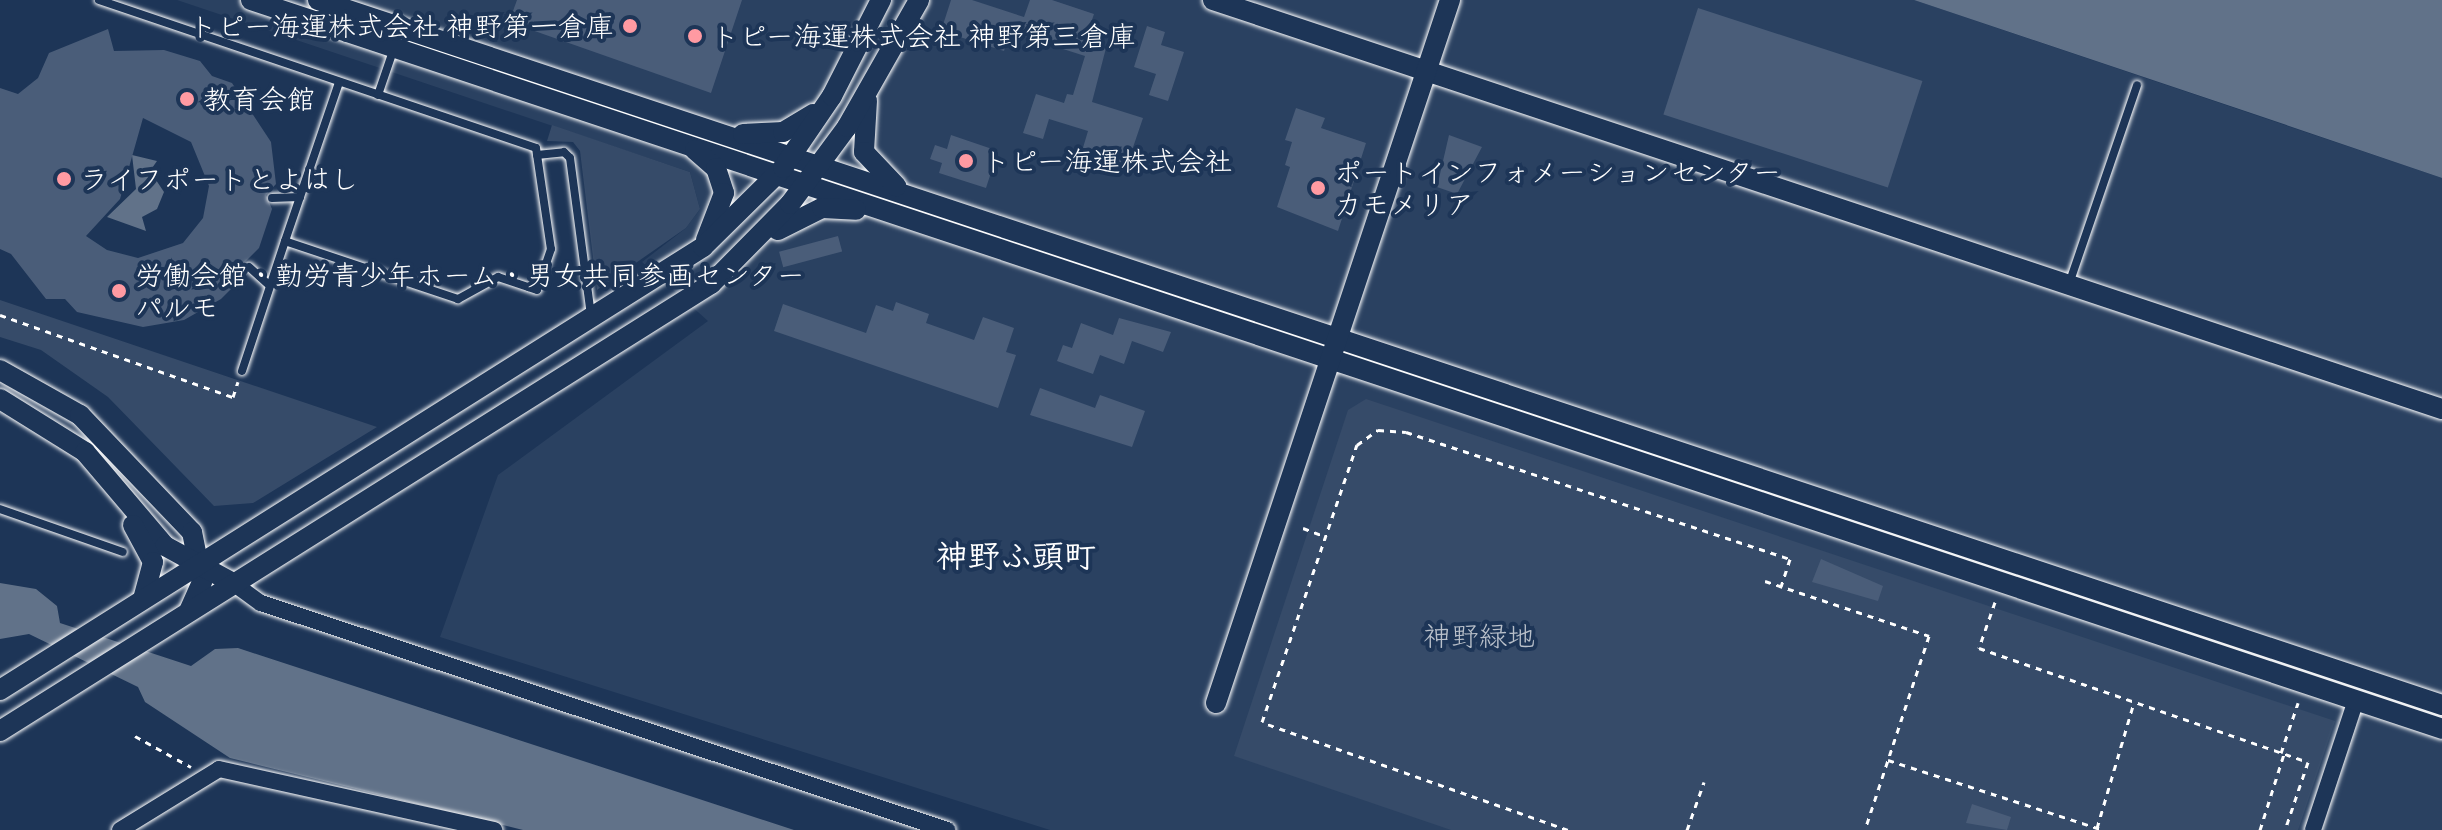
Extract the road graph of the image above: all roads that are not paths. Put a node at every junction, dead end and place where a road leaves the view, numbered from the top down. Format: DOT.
graph roads {
  1 [pos="99,0"];
  2 [pos="251,0"];
  3 [pos="881,0"];
  4 [pos="919,0"];
  5 [pos="1213,0"];
  6 [pos="1450,0"];
  7 [pos="315,6"];
  8 [pos="394,48"];
  9 [pos="1426,71"];
  10 [pos="339,82"];
  11 [pos="2137,85"];
  12 [pos="378,95"];
  13 [pos="832,96"];
  14 [pos="867,97"];
  15 [pos="686,133"];
  16 [pos="537,155"];
  17 [pos="790,157"];
  18 [pos="817,166"];
  19 [pos="777,175"];
  20 [pos="804,185"];
  21 [pos="300,197"];
  22 [pos="272,198"];
  23 [pos="917,199"];
  24 [pos="907,219"];
  25 [pos="285,241"];
  26 [pos="703,247"];
  27 [pos="748,253"];
  28 [pos="249,267"];
  29 [pos="2069,285"];
  30 [pos="270,286"];
  31 [pos="591,321"];
  32 [pos="1335,337"];
  33 [pos="1328,359"];
  34 [pos="0,370"];
  35 [pos="242,371"];
  36 [pos="0,399"];
  37 [pos="2442,409"];
  38 [pos="85,452"];
  39 [pos="0,509"];
  40 [pos="123,552"];
  41 [pos="280,553"];
  42 [pos="202,565"];
  43 [pos="233,583"];
  44 [pos="143,599"];
  45 [pos="189,611"];
  46 [pos="0,690"];
  47 [pos="2356,700"];
  48 [pos="1216,703"];
  49 [pos="2442,705"];
  50 [pos="2442,729"];
  51 [pos="0,731"];
  52 [pos="450,826"];
  53 [pos="120,830"];
  54 [pos="494,830"];
  55 [pos="947,830"];
  56 [pos="2313,830"];
  1 -- 10 [label="lane"];
  2 -- 7 [label="street"];
  3 -- 13 [label="street"];
  4 -- 14 [label="street"];
  5 -- 9 [label="street"];
  6 -- 9 [label="street"];
  7 -- 8 [label="street"];
  7 -- 15 [label="street"];
  8 -- 12 [label="lane"];
  8 -- 15 [label="street"];
  9 -- 29 [label="street"];
  9 -- 32 [label="street"];
  10 -- 12 [label="lane"];
  10 -- 21 [label="lane"];
  11 -- 29 [label="lane"];
  12 -- 16 [label="lane"];
  13 -- 15 [label="street"];
  13 -- 17 [label="street"];
  14 -- 18 [label="street"];
  14 -- 23 [label="street"];
  15 -- 17 [label="street"];
  15 -- 19 [label="street"];
  15 -- 26 [label="street"];
  16 -- 25 [label="lane"];
  16 -- 31 [label="lane"];
  17 -- 18 [label="street"];
  17 -- 19 [label="street"];
  18 -- 20 [label="street"];
  18 -- 23 [label="street"];
  19 -- 20 [label="street"];
  19 -- 26 [label="street"];
  20 -- 24 [label="street"];
  20 -- 27 [label="street"];
  21 -- 22 [label="lane"];
  21 -- 25 [label="lane"];
  23 -- 32 [label="street"];
  24 -- 27 [label="street"];
  24 -- 33 [label="street"];
  25 -- 30 [label="lane"];
  26 -- 31 [label="street"];
  27 -- 41 [label="street"];
  28 -- 30 [label="lane"];
  29 -- 37 [label="street"];
  30 -- 35 [label="lane"];
  31 -- 42 [label="street"];
  32 -- 33 [label="street"];
  32 -- 49 [label="street"];
  33 -- 47 [label="street"];
  33 -- 48 [label="street"];
  34 -- 42 [label="street"];
  36 -- 38 [label="street"];
  38 -- 42 [label="street"];
  38 -- 44 [label="street"];
  39 -- 40 [label="lane"];
  41 -- 42 [label="street"];
  41 -- 43 [label="street"];
  42 -- 43 [label="street"];
  42 -- 44 [label="street"];
  42 -- 45 [label="street"];
  43 -- 45 [label="street"];
  43 -- 55 [label="street"];
  44 -- 46 [label="street"];
  45 -- 51 [label="street"];
  47 -- 50 [label="street"];
  47 -- 56 [label="street"];
  52 -- 53 [label="street"];
  52 -- 54 [label="street"];
}
